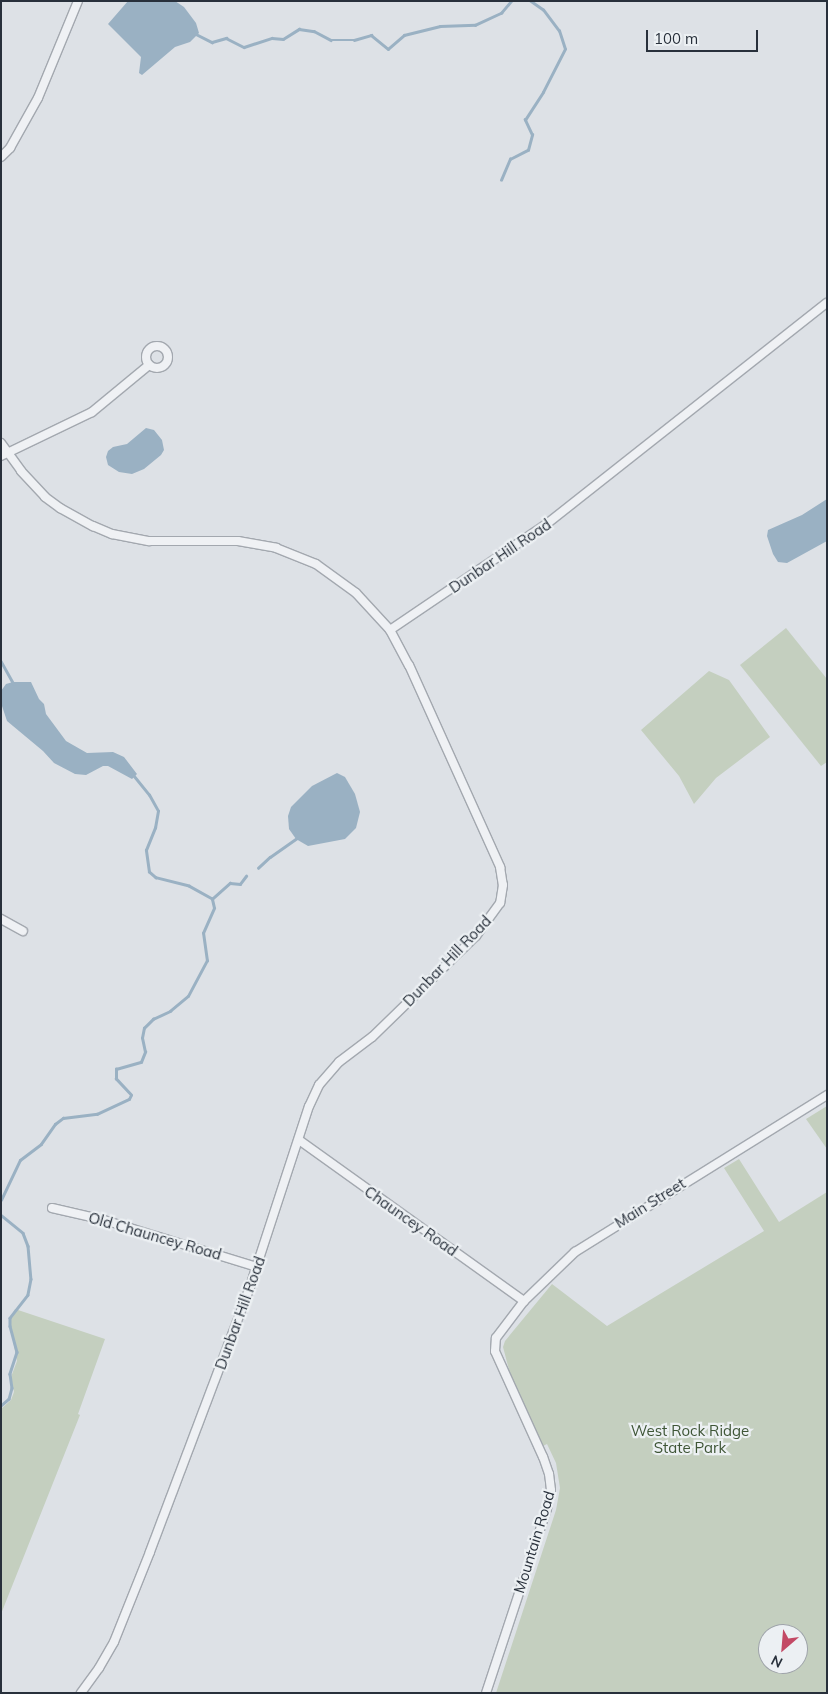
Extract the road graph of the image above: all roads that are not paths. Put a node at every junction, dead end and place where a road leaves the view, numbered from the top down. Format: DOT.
graph roads {
  1 [pos="78,1"];
  2 [pos="1,156"];
  3 [pos="827,303"];
  4 [pos="148,365"];
  5 [pos="1,443"];
  6 [pos="4,455"];
  7 [pos="390,630"];
  8 [pos="1,919"];
  9 [pos="24,931"];
  10 [pos="827,1095"];
  11 [pos="299,1140"];
  12 [pos="52,1208"];
  13 [pos="257,1267"];
  14 [pos="524,1301"];
  15 [pos="496,1338"];
  16 [pos="81,1693"];
  17 [pos="486,1693"];
  1 -- 2 [label="street"];
  3 -- 7 [label="street, Dunbar Hill Road"];
  4 -- 6 [label="street"];
  5 -- 6 [label="street"];
  6 -- 7 [label="street"];
  7 -- 11 [label="street, Dunbar Hill Road"];
  8 -- 9 [label="street"];
  10 -- 14 [label="street, Main Street"];
  11 -- 13 [label="street, Dunbar Hill Road"];
  11 -- 14 [label="street, Chauncey Road"];
  12 -- 13 [label="street, Old Chauncey Road"];
  13 -- 16 [label="street, Dunbar Hill Road"];
  14 -- 15 [label="street, Main Street"];
  15 -- 17 [label="street, Mountain Road"];
}
